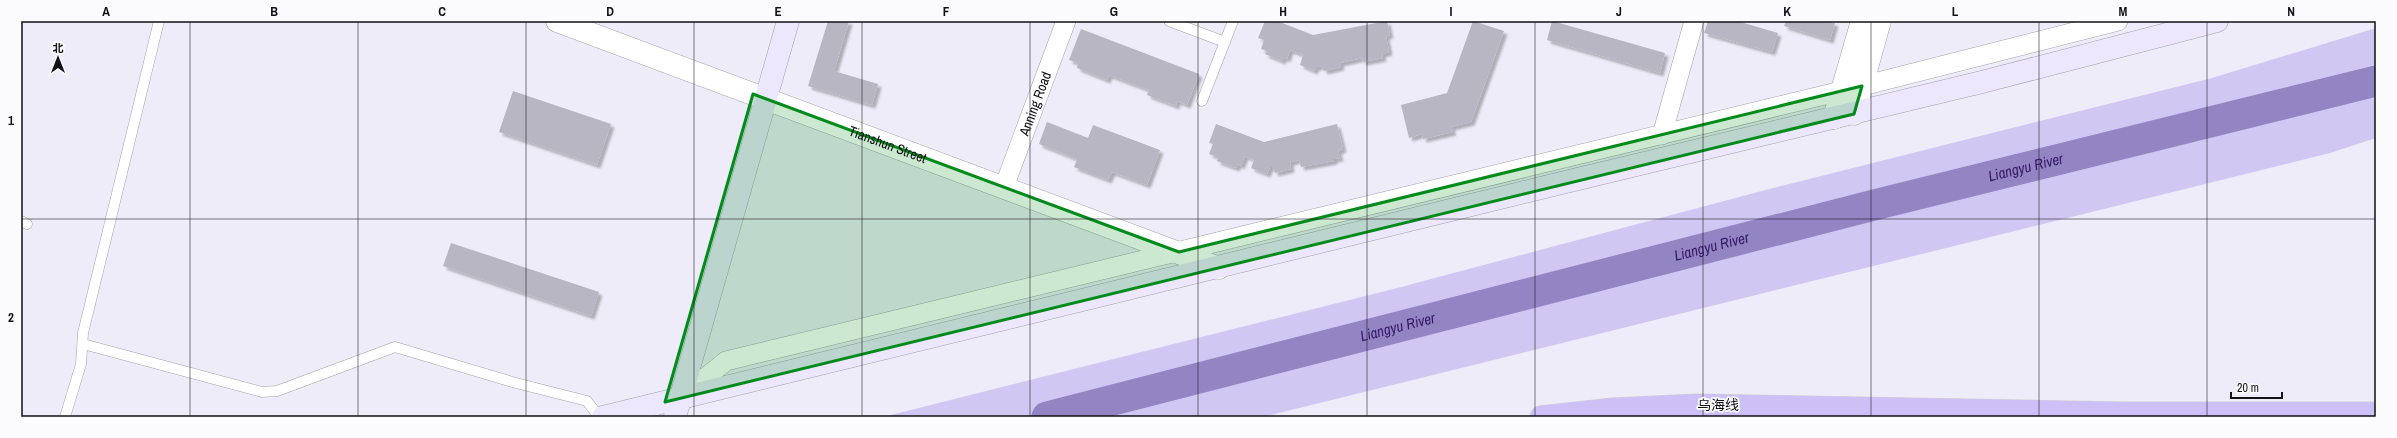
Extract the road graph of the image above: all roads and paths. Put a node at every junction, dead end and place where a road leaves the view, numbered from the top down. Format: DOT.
graph roads {
  1 [pos="159,21"];
  2 [pos="556,21"];
  3 [pos="773,21"];
  4 [pos="788,21"];
  5 [pos="1066,21"];
  6 [pos="1169,21"];
  7 [pos="1233,21"];
  8 [pos="1694,21"];
  9 [pos="1862,21"];
  10 [pos="1880,21"];
  11 [pos="2118,21"];
  12 [pos="2217,21"];
  13 [pos="1225,42"];
  14 [pos="1852,88"];
  15 [pos="759,96"];
  16 [pos="1202,101"];
  17 [pos="1844,116"];
  18 [pos="1662,135"];
  19 [pos="1004,187"];
  20 [pos="1179,252"];
  21 [pos="1219,268"];
  22 [pos="83,344"];
  23 [pos="670,408"];
  24 [pos="2376,413"];
  25 [pos="65,417"];
  26 [pos="599,417"];
  27 [pos="603,417"];
  28 [pos="1541,417"];
  1 -- 22 [label="lane"];
  2 -- 15 [label="street, Tianshun Street"];
  3 -- 15 [label="main road"];
  4 -- 15 [label="main road"];
  5 -- 19 [label="street, Anning Road"];
  6 -- 13 [label="lane"];
  7 -- 13 [label="lane"];
  8 -- 18 [label="street"];
  9 -- 14 [label="street"];
  10 -- 14 [label="street"];
  11 -- 14 [label="street"];
  12 -- 17 [label="main road"];
  13 -- 16 [label="lane"];
  14 -- 17 [label="street"];
  14 -- 18 [label="street"];
  15 -- 19 [label="street, Tianshun Street"];
  15 -- 23 [label="main road"];
  17 -- 21 [label="main road"];
  18 -- 20 [label="street"];
  19 -- 20 [label="street, Tianshun Street"];
  20 -- 21 [label="street, Tianshun Street"];
  20 -- 23 [label="street"];
  21 -- 23 [label="main road"];
  22 -- 25 [label="lane"];
  22 -- 26 [label="lane"];
  23 -- 27 [label="main road"];
  24 -- 28 [label="highway, 乌海线"];
}
